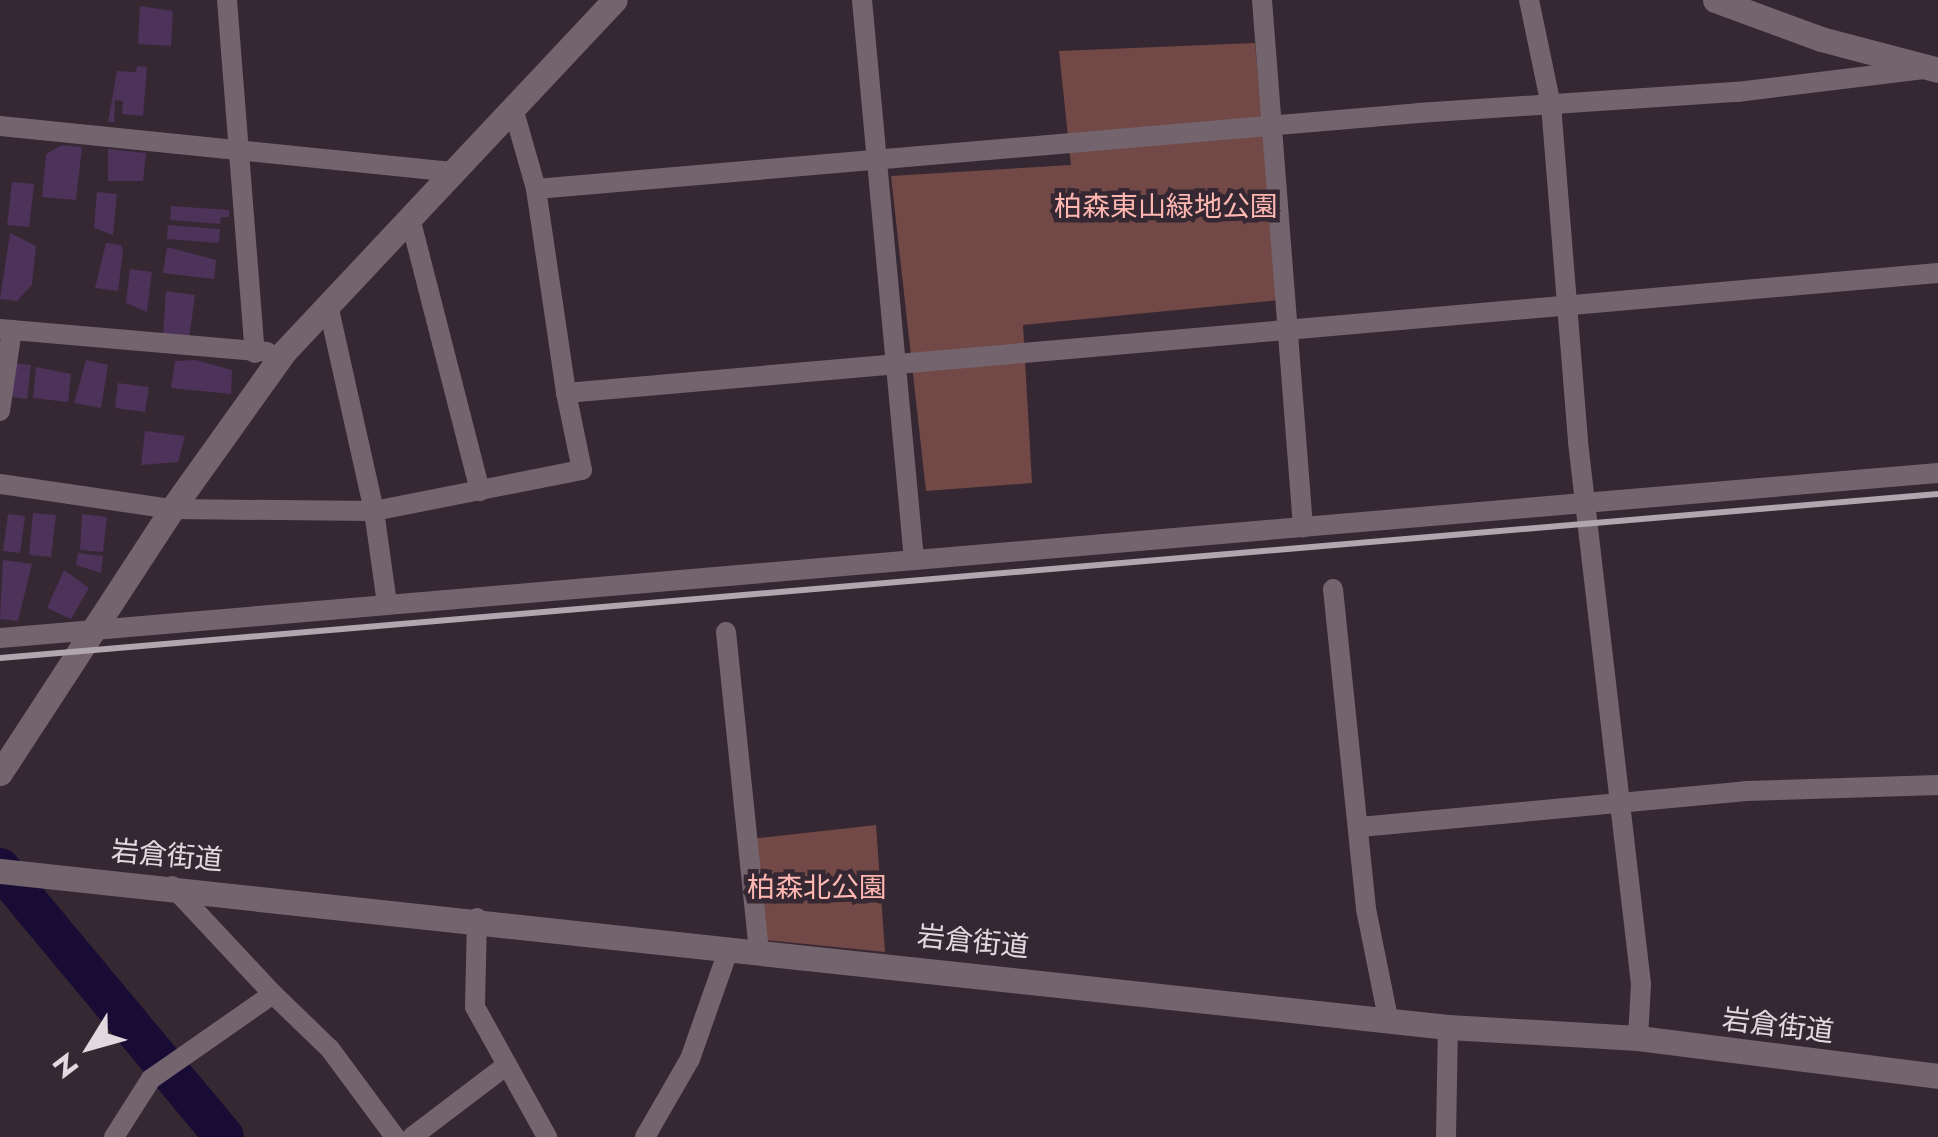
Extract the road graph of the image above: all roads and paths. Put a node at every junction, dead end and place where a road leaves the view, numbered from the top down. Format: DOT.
graph roads {
  1 [pos="226,0"];
  2 [pos="616,0"];
  3 [pos="862,0"];
  4 [pos="1262,0"];
  5 [pos="1529,0"];
  6 [pos="1715,0"];
  7 [pos="1935,69"];
  8 [pos="1551,105"];
  9 [pos="513,108"];
  10 [pos="0,126"];
  11 [pos="1274,127"];
  12 [pos="242,153"];
  13 [pos="880,161"];
  14 [pos="452,172"];
  15 [pos="536,189"];
  16 [pos="410,218"];
  17 [pos="1938,273"];
  18 [pos="328,305"];
  19 [pos="1570,306"];
  20 [pos="1286,327"];
  21 [pos="6,329"];
  22 [pos="254,352"];
  23 [pos="284,352"];
  24 [pos="896,364"];
  25 [pos="566,394"];
  26 [pos="0,412"];
  27 [pos="1938,473"];
  28 [pos="0,484"];
  29 [pos="480,490"];
  30 [pos="1586,503"];
  31 [pos="172,508"];
  32 [pos="374,511"];
  33 [pos="1303,527"];
  34 [pos="914,560"];
  35 [pos="1333,589"];
  36 [pos="386,604"];
  37 [pos="92,631"];
  38 [pos="726,632"];
  39 [pos="0,638"];
  40 [pos="0,773"];
  41 [pos="1938,784"];
  42 [pos="1618,803"];
  43 [pos="1360,827"];
  44 [pos="0,871"];
  45 [pos="172,886"];
  46 [pos="477,918"];
  47 [pos="729,948"];
  48 [pos="758,950"];
  49 [pos="273,994"];
  50 [pos="1388,1018"];
  51 [pos="1448,1027"];
  52 [pos="1638,1038"];
  53 [pos="508,1066"];
  54 [pos="1938,1076"];
  55 [pos="114,1137"];
  56 [pos="396,1137"];
  57 [pos="412,1137"];
  58 [pos="547,1137"];
  59 [pos="645,1137"];
  60 [pos="1446,1137"];
  1 -- 12 [label="street"];
  2 -- 9 [label="street"];
  3 -- 13 [label="street"];
  4 -- 11 [label="street"];
  5 -- 8 [label="street"];
  6 -- 7 [label="street"];
  7 -- 8 [label="street"];
  8 -- 11 [label="street"];
  8 -- 19 [label="street"];
  9 -- 14 [label="street"];
  9 -- 15 [label="street"];
  10 -- 12 [label="street"];
  11 -- 13 [label="street"];
  11 -- 20 [label="street"];
  12 -- 14 [label="street"];
  12 -- 22 [label="street"];
  13 -- 15 [label="street"];
  13 -- 24 [label="street"];
  14 -- 16 [label="street"];
  15 -- 25 [label="street"];
  16 -- 18 [label="street"];
  16 -- 29 [label="street"];
  17 -- 19 [label="street"];
  18 -- 23 [label="street"];
  18 -- 32 [label="street"];
  19 -- 20 [label="street"];
  19 -- 30 [label="street"];
  20 -- 24 [label="street"];
  20 -- 33 [label="street"];
  21 -- 22 [label="street"];
  21 -- 26 [label="street"];
  22 -- 23 [label="street"];
  23 -- 31 [label="street"];
  24 -- 25 [label="street"];
  24 -- 34 [label="street"];
  25 -- 29 [label="street"];
  27 -- 30 [label="street"];
  28 -- 31 [label="street"];
  29 -- 32 [label="street"];
  30 -- 33 [label="street"];
  30 -- 42 [label="street"];
  31 -- 32 [label="street"];
  31 -- 37 [label="street"];
  32 -- 36 [label="street"];
  33 -- 34 [label="street"];
  34 -- 36 [label="street"];
  35 -- 43 [label="street"];
  36 -- 37 [label="street"];
  37 -- 39 [label="street"];
  37 -- 40 [label="street"];
  38 -- 48 [label="street"];
  41 -- 42 [label="street"];
  42 -- 43 [label="street"];
  42 -- 52 [label="street"];
  43 -- 50 [label="street"];
  44 -- 45 [label="street, 岩倉街道"];
  45 -- 46 [label="street, 岩倉街道"];
  45 -- 49 [label="street"];
  46 -- 47 [label="street, 岩倉街道"];
  46 -- 53 [label="street"];
  47 -- 48 [label="street, 岩倉街道"];
  47 -- 59 [label="street"];
  48 -- 50 [label="street, 岩倉街道"];
  49 -- 55 [label="street"];
  49 -- 56 [label="street"];
  50 -- 51 [label="street, 岩倉街道"];
  51 -- 52 [label="street, 岩倉街道"];
  51 -- 60 [label="street"];
  52 -- 54 [label="street, 岩倉街道"];
  53 -- 57 [label="street"];
  53 -- 58 [label="street"];
}
